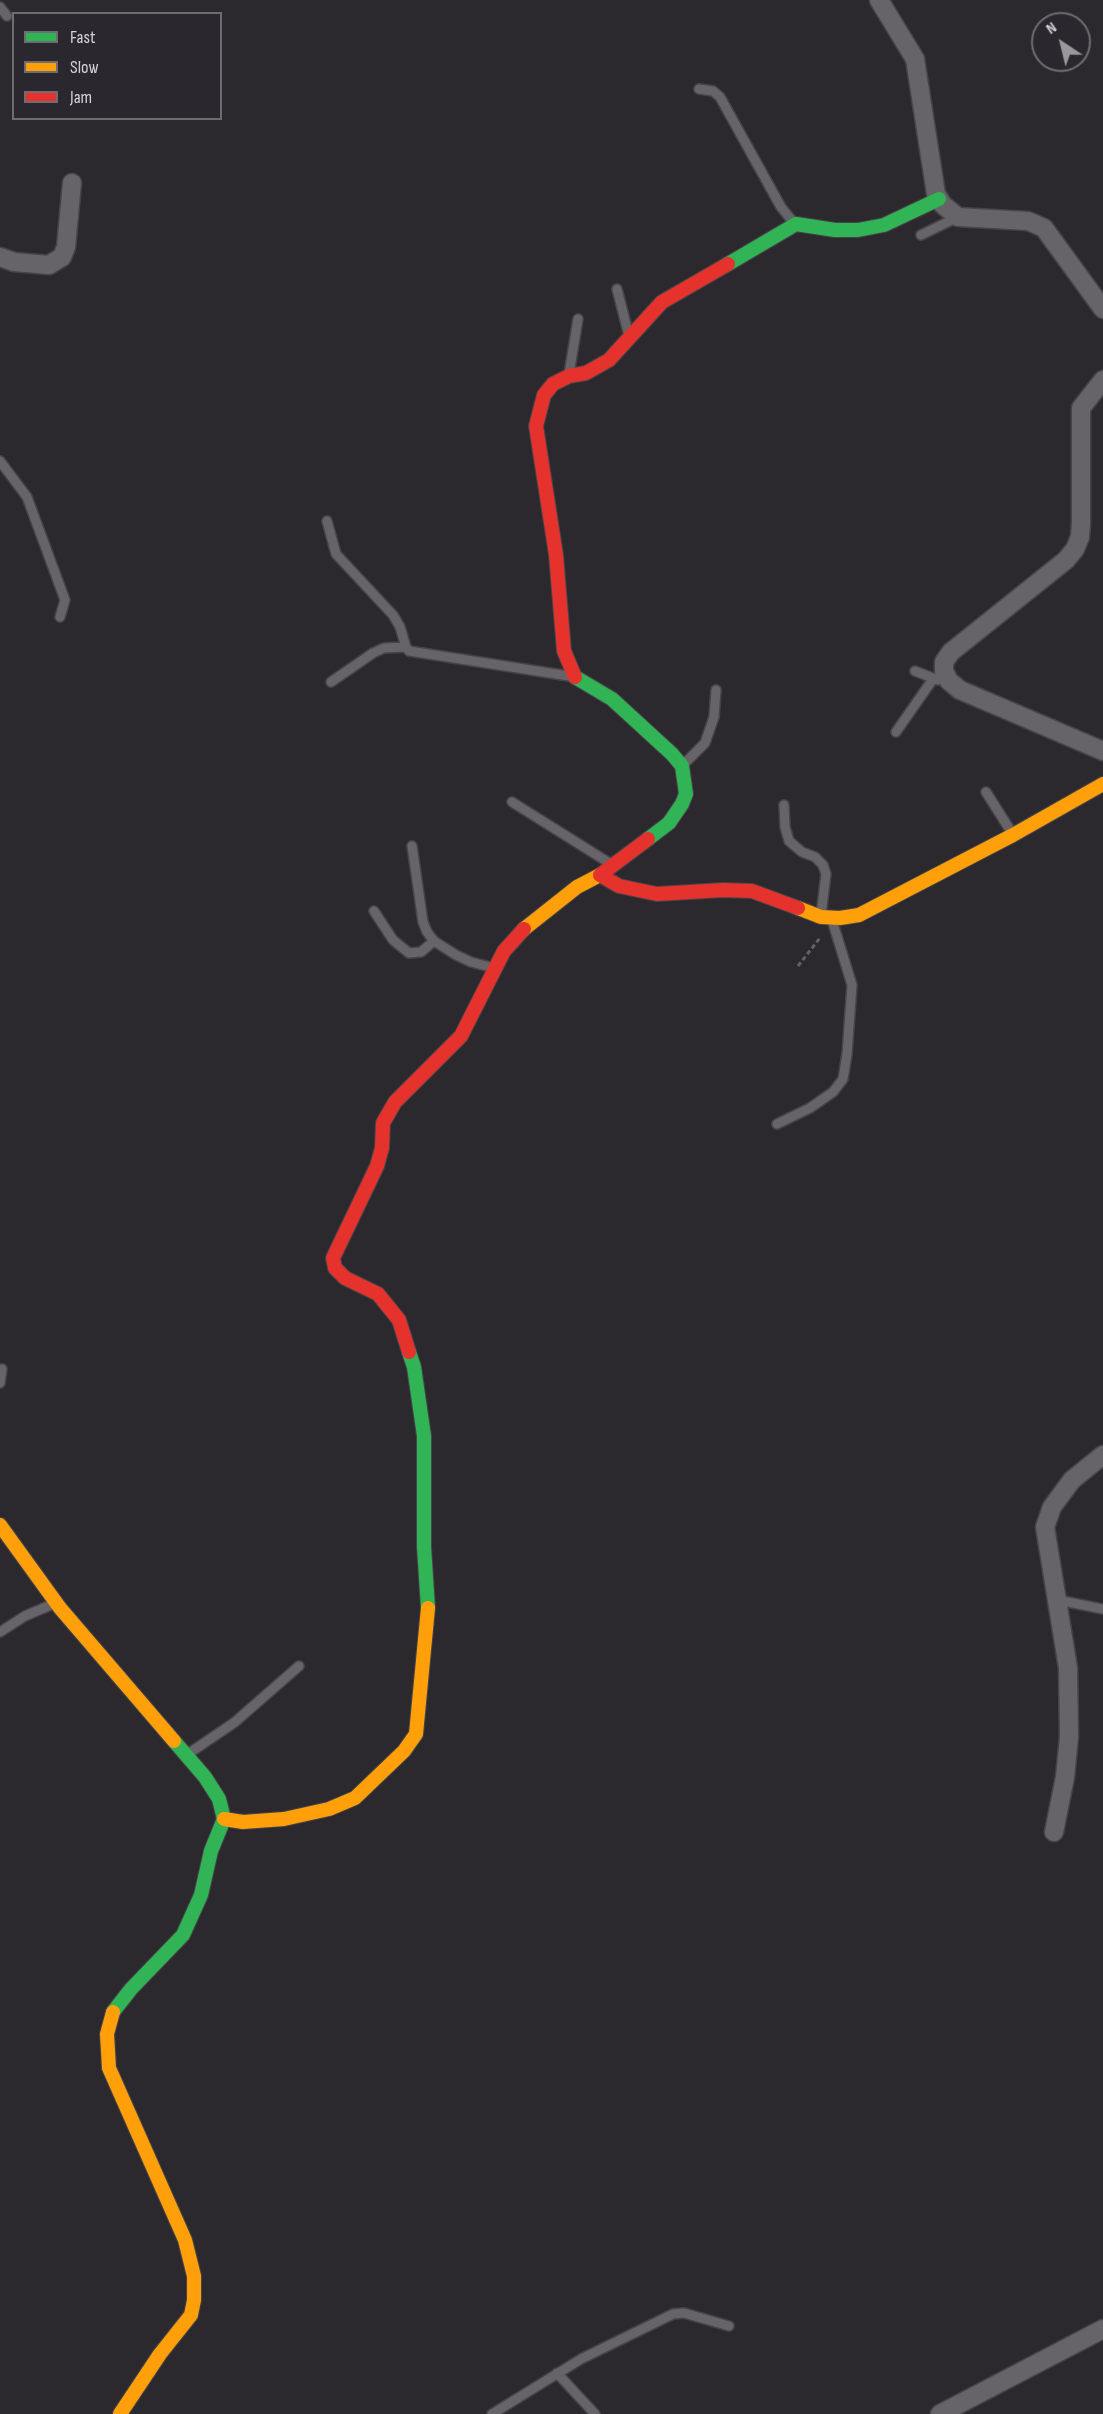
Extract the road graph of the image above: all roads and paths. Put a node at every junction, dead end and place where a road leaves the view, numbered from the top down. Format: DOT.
graph roads {
  1 [pos="879,0"];
  2 [pos="0,7"];
  3 [pos="7,16"];
  4 [pos="699,89"];
  5 [pos="72,183"];
  6 [pos="939,199"];
  7 [pos="958,217"];
  8 [pos="796,224"];
  9 [pos="921,235"];
  10 [pos="0,257"];
  11 [pos="617,289"];
  12 [pos="1103,309"];
  13 [pos="578,319"];
  14 [pos="630,337"];
  15 [pos="569,376"];
  16 [pos="1103,380"];
  17 [pos="0,461"];
  18 [pos="327,521"];
  19 [pos="60,617"];
  20 [pos="406,647"];
  21 [pos="915,671"];
  22 [pos="574,677"];
  23 [pos="941,680"];
  24 [pos="331,682"];
  25 [pos="716,690"];
  26 [pos="896,732"];
  27 [pos="1103,751"];
  28 [pos="682,766"];
  29 [pos="1103,784"];
  30 [pos="986,792"];
  31 [pos="512,802"];
  32 [pos="784,805"];
  33 [pos="1013,835"];
  34 [pos="412,846"];
  35 [pos="613,866"];
  36 [pos="600,875"];
  37 [pos="374,911"];
  38 [pos="829,922"];
  39 [pos="434,941"];
  40 [pos="798,966"];
  41 [pos="496,968"];
  42 [pos="777,1124"];
  43 [pos="2,1369"];
  44 [pos="0,1383"];
  45 [pos="1103,1455"];
  46 [pos="0,1525"];
  47 [pos="1058,1600"];
  48 [pos="56,1604"];
  49 [pos="1103,1609"];
  50 [pos="0,1632"];
  51 [pos="299,1666"];
  52 [pos="186,1755"];
  53 [pos="224,1819"];
  54 [pos="1054,1832"];
  55 [pos="729,2326"];
  56 [pos="1103,2329"];
  57 [pos="557,2373"];
  58 [pos="120,2414"];
  59 [pos="492,2414"];
  60 [pos="595,2414"];
  61 [pos="940,2414"];
  1 -- 6 [label="street"];
  2 -- 3 [label="lane"];
  4 -- 8 [label="lane"];
  5 -- 10 [label="street"];
  6 -- 7 [label="street"];
  6 -- 8 [label="street"];
  7 -- 9 [label="lane"];
  7 -- 12 [label="street"];
  8 -- 14 [label="street"];
  11 -- 14 [label="lane"];
  13 -- 15 [label="lane"];
  14 -- 15 [label="street"];
  15 -- 22 [label="street"];
  16 -- 23 [label="street"];
  17 -- 19 [label="lane"];
  18 -- 20 [label="lane"];
  20 -- 22 [label="lane"];
  20 -- 24 [label="lane"];
  21 -- 23 [label="lane"];
  22 -- 28 [label="street"];
  23 -- 26 [label="lane"];
  23 -- 27 [label="street"];
  25 -- 28 [label="lane"];
  28 -- 35 [label="street"];
  29 -- 33 [label="street"];
  30 -- 33 [label="lane"];
  31 -- 35 [label="lane"];
  32 -- 38 [label="lane"];
  33 -- 38 [label="street"];
  34 -- 39 [label="lane"];
  35 -- 36 [label="street"];
  36 -- 38 [label="street"];
  36 -- 41 [label="street"];
  37 -- 39 [label="lane"];
  38 -- 40 [label="path"];
  38 -- 42 [label="lane"];
  39 -- 41 [label="lane"];
  41 -- 53 [label="street"];
  43 -- 44 [label="lane"];
  45 -- 47 [label="street"];
  46 -- 48 [label="street"];
  47 -- 49 [label="lane"];
  47 -- 54 [label="street"];
  48 -- 50 [label="lane"];
  48 -- 52 [label="street"];
  51 -- 52 [label="lane"];
  52 -- 53 [label="street"];
  53 -- 58 [label="street"];
  55 -- 57 [label="lane"];
  56 -- 61 [label="street"];
  57 -- 59 [label="lane"];
  57 -- 60 [label="lane"];
}
